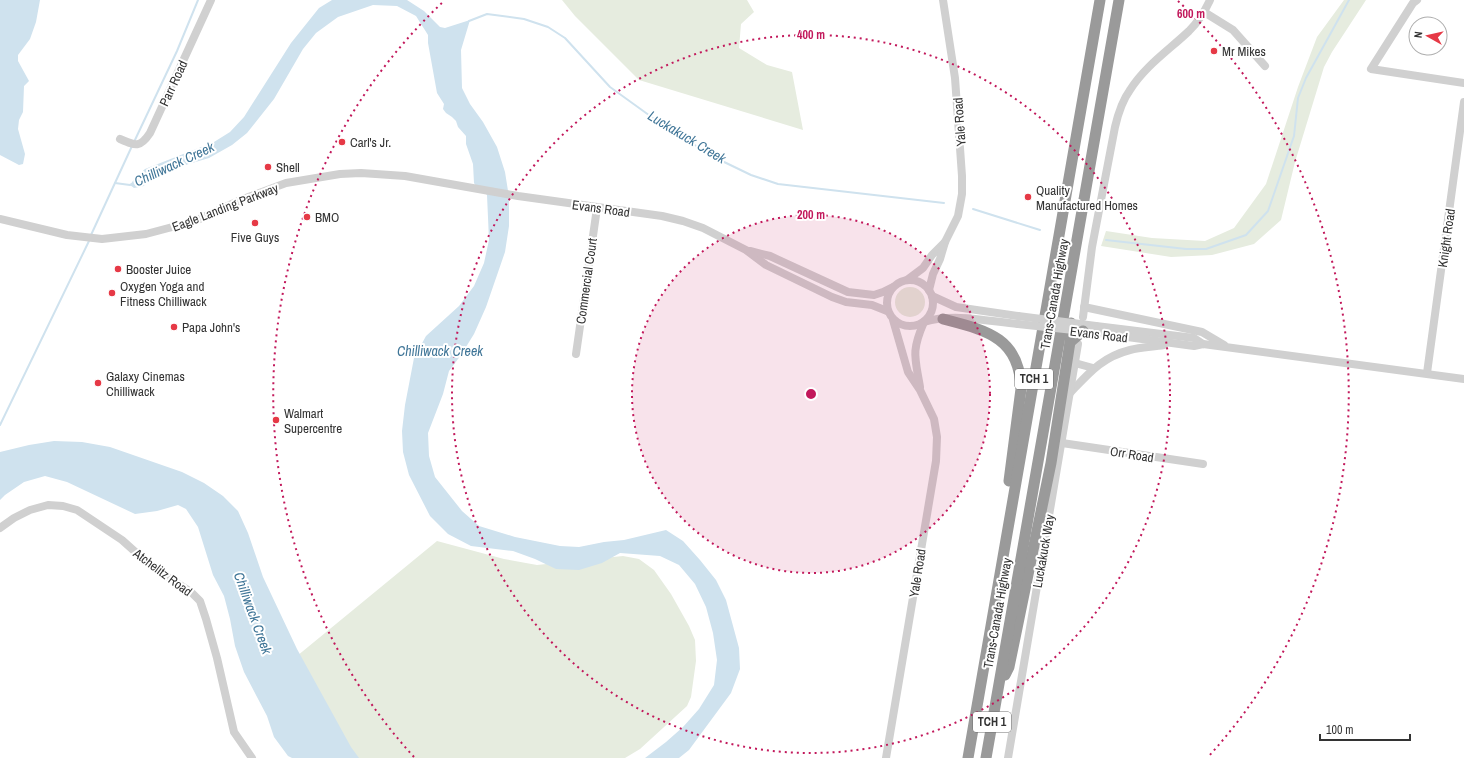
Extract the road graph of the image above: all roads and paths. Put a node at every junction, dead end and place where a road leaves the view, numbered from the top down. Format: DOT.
graph roads {
  1 [pos="211,0"];
  2 [pos="943,0"];
  3 [pos="1100,0"];
  4 [pos="1119,0"];
  5 [pos="1210,0"];
  6 [pos="1417,0"];
  7 [pos="1204,12"];
  8 [pos="1265,66"];
  9 [pos="1464,84"];
  10 [pos="1464,102"];
  11 [pos="120,139"];
  12 [pos="450,185"];
  13 [pos="597,208"];
  14 [pos="0,219"];
  15 [pos="945,242"];
  16 [pos="746,250"];
  17 [pos="907,280"];
  18 [pos="893,287"];
  19 [pos="930,293"];
  20 [pos="1084,307"];
  21 [pos="888,311"];
  22 [pos="1083,317"];
  23 [pos="943,319"];
  24 [pos="893,320"];
  25 [pos="1018,320"];
  26 [pos="924,322"];
  27 [pos="1071,326"];
  28 [pos="1096,330"];
  29 [pos="1083,331"];
  30 [pos="1074,343"];
  31 [pos="1173,343"];
  32 [pos="1203,344"];
  33 [pos="1228,347"];
  34 [pos="576,354"];
  35 [pos="1075,363"];
  36 [pos="1093,368"];
  37 [pos="1428,373"];
  38 [pos="1464,379"];
  39 [pos="920,390"];
  40 [pos="1070,393"];
  41 [pos="1062,443"];
  42 [pos="1203,464"];
  43 [pos="0,528"];
  44 [pos="993,609"];
  45 [pos="998,686"];
  46 [pos="252,758"];
  47 [pos="886,758"];
  48 [pos="968,758"];
  49 [pos="986,758"];
  50 [pos="1008,758"];
  1 -- 11 [label="street, Parr Road"];
  2 -- 15 [label="street, Yale Road"];
  3 -- 44 [label="highway, Trans-Canada Highway / TCH 1"];
  4 -- 45 [label="highway, Trans-Canada Highway / TCH 1"];
  5 -- 7 [label="street"];
  6 -- 9 [label="street"];
  7 -- 8 [label="street"];
  7 -- 20 [label="street"];
  10 -- 37 [label="street, Knight Road"];
  12 -- 13 [label="street, Evans Road"];
  12 -- 14 [label="street, Eagle Landing Parkway"];
  13 -- 16 [label="street, Evans Road"];
  13 -- 34 [label="street, Commercial Court"];
  15 -- 17 [label="street, Yale Road"];
  15 -- 19 [label="street, Yale Road"];
  16 -- 18 [label="street, Evans Road"];
  16 -- 21 [label="street, Evans Road"];
  17 -- 18 [label="street"];
  17 -- 19 [label="street"];
  18 -- 21 [label="street"];
  19 -- 25 [label="street, Evans Road"];
  19 -- 26 [label="street"];
  20 -- 22 [label="street"];
  20 -- 33 [label="street"];
  21 -- 24 [label="street"];
  23 -- 25 [label="street, Evans Road"];
  23 -- 26 [label="street, Evans Road"];
  23 -- 44 [label="highway"];
  24 -- 26 [label="street"];
  24 -- 39 [label="street, Yale Road"];
  25 -- 27 [label="street, Evans Road, bridge"];
  26 -- 39 [label="street, Yale Road"];
  27 -- 28 [label="street, Evans Road, bridge"];
  27 -- 29 [label="street, Evans Road, bridge"];
  27 -- 30 [label="highway, bridge"];
  28 -- 29 [label="street, Evans Road"];
  28 -- 31 [label="street, Evans Road"];
  28 -- 32 [label="street, Evans Road"];
  29 -- 30 [label="highway, bridge"];
  30 -- 35 [label="street, Luckakuck Way"];
  30 -- 45 [label="highway"];
  31 -- 32 [label="street, Evans Road"];
  31 -- 36 [label="street"];
  32 -- 33 [label="street, Evans Road"];
  33 -- 37 [label="street, Evans Road"];
  35 -- 36 [label="street"];
  35 -- 40 [label="street, Luckakuck Way"];
  36 -- 40 [label="street"];
  37 -- 38 [label="street, Evans Road"];
  39 -- 47 [label="street, Yale Road"];
  40 -- 41 [label="street, Luckakuck Way"];
  41 -- 42 [label="street, Orr Road"];
  41 -- 50 [label="street, Luckakuck Way"];
  43 -- 46 [label="street, Atchelitz Road"];
  44 -- 48 [label="highway, Trans-Canada Highway / TCH 1"];
  45 -- 49 [label="highway, Trans-Canada Highway / TCH 1"];
}
